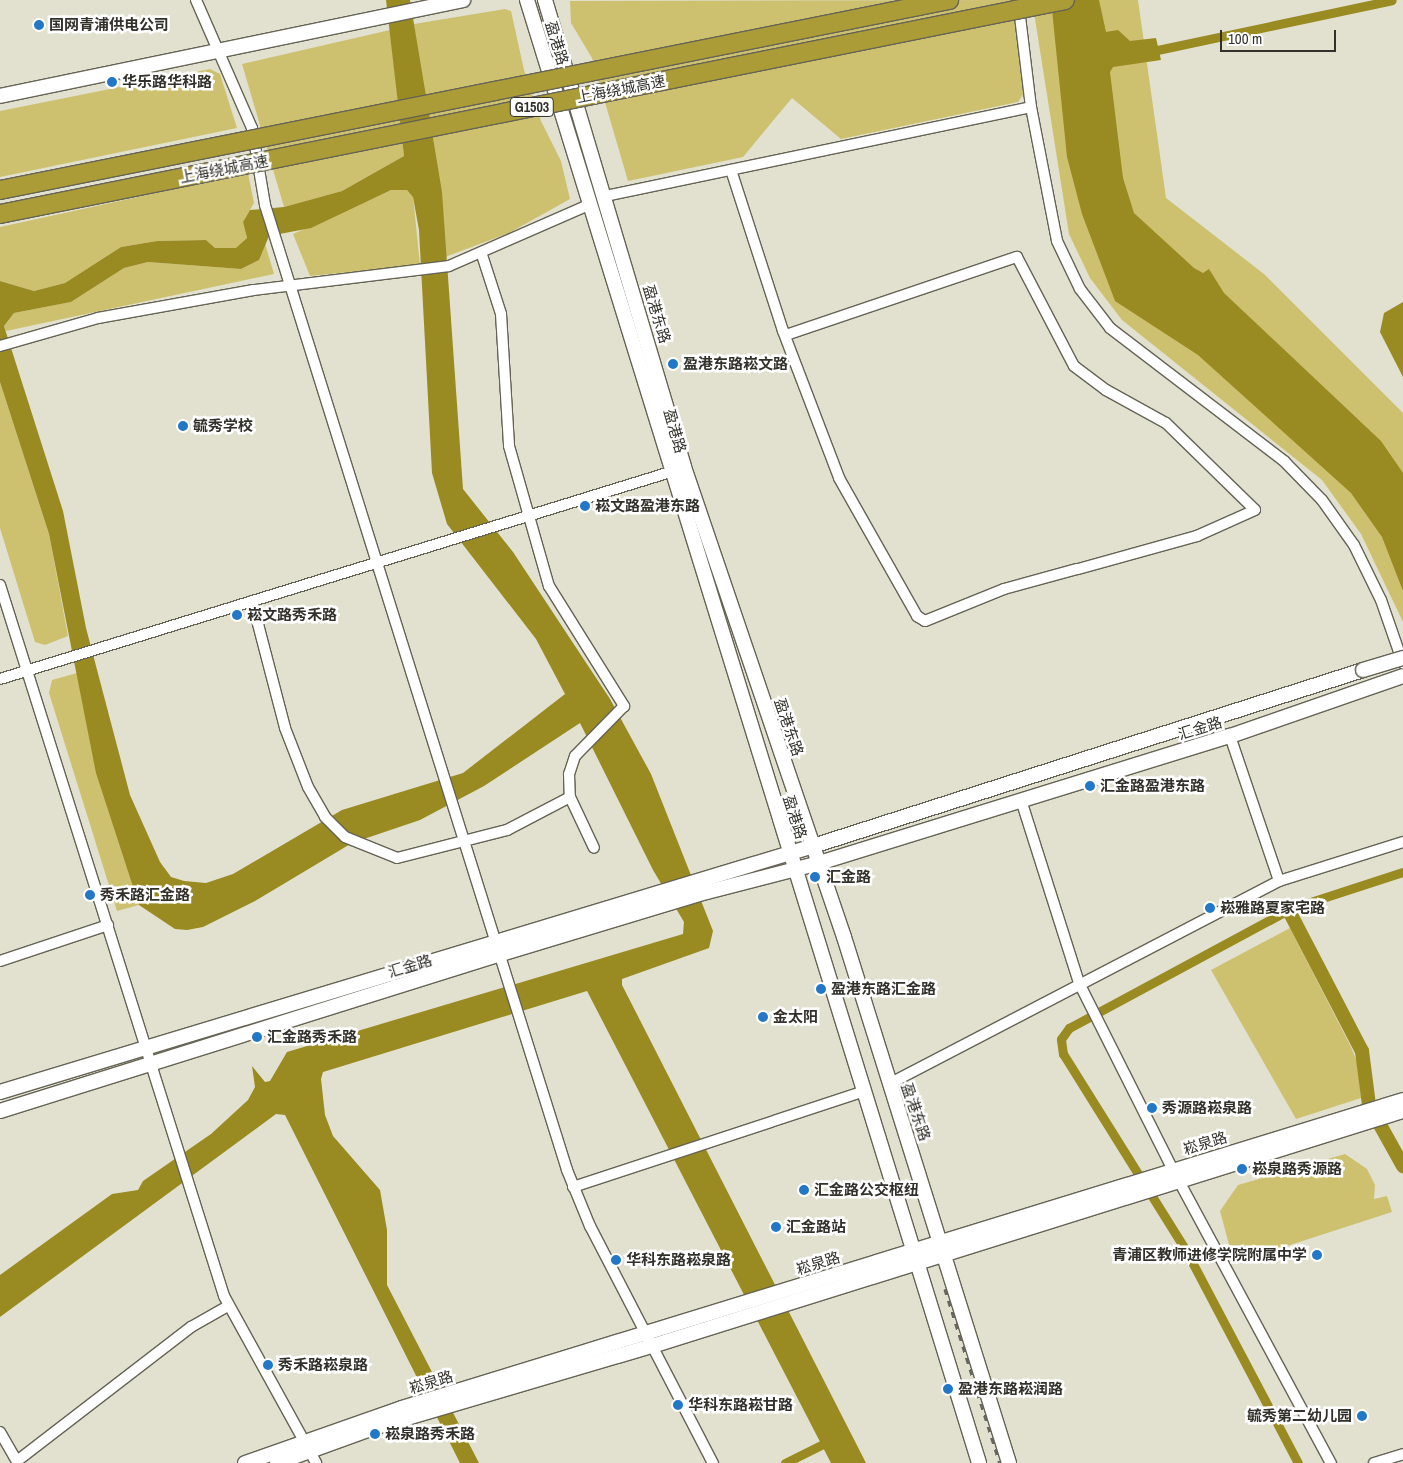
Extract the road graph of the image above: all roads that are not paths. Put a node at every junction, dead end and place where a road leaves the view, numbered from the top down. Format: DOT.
graph roads {
  1 [pos="196,0"];
  2 [pos="463,0"];
  3 [pos="527,0"];
  4 [pos="545,0"];
  5 [pos="949,0"];
  6 [pos="1018,0"];
  7 [pos="1065,0"];
  8 [pos="219,51"];
  9 [pos="0,96"];
  10 [pos="1031,108"];
  11 [pos="731,170"];
  12 [pos="0,190"];
  13 [pos="605,196"];
  14 [pos="591,204"];
  15 [pos="0,214"];
  16 [pos="482,255"];
  17 [pos="290,284"];
  18 [pos="786,335"];
  19 [pos="0,346"];
  20 [pos="684,467"];
  21 [pos="671,472"];
  22 [pos="527,516"];
  23 [pos="380,562"];
  24 [pos="0,585"];
  25 [pos="252,601"];
  26 [pos="1403,658"];
  27 [pos="1403,663"];
  28 [pos="26,671"];
  29 [pos="1403,676"];
  30 [pos="0,679"];
  31 [pos="1230,736"];
  32 [pos="570,797"];
  33 [pos="1021,800"];
  34 [pos="466,841"];
  35 [pos="1403,842"];
  36 [pos="813,846"];
  37 [pos="594,848"];
  38 [pos="790,854"];
  39 [pos="819,863"];
  40 [pos="795,870"];
  41 [pos="1279,881"];
  42 [pos="108,925"];
  43 [pos="499,948"];
  44 [pos="0,961"];
  45 [pos="1079,983"];
  46 [pos="147,1046"];
  47 [pos="152,1063"];
  48 [pos="889,1084"];
  49 [pos="865,1091"];
  50 [pos="0,1092"];
  51 [pos="1403,1100"];
  52 [pos="1386,1110"];
  53 [pos="0,1111"];
  54 [pos="1403,1111"];
  55 [pos="1176,1175"];
  56 [pos="573,1187"];
  57 [pos="944,1246"];
  58 [pos="915,1256"];
  59 [pos="228,1306"];
  60 [pos="648,1340"];
  61 [pos="0,1432"];
  62 [pos="306,1445"];
  63 [pos="1403,1454"];
  64 [pos="17,1462"];
  65 [pos="244,1463"];
  66 [pos="277,1463"];
  67 [pos="316,1463"];
  68 [pos="713,1463"];
  69 [pos="979,1463"];
  70 [pos="1009,1463"];
  71 [pos="1331,1463"];
  72 [pos="1374,1463"];
  1 -- 8 [label="street"];
  2 -- 8 [label="main road"];
  3 -- 14 [label="main road, 盈港路"];
  4 -- 13 [label="main road, 盈港东路"];
  5 -- 12 [label="highway, 上海绕城高速 / G1503, bridge"];
  6 -- 10 [label="street"];
  7 -- 15 [label="highway, 上海绕城高速 / G1503, bridge"];
  8 -- 9 [label="main road"];
  8 -- 17 [label="street"];
  10 -- 11 [label="street"];
  10 -- 27 [label="street"];
  11 -- 13 [label="street"];
  11 -- 18 [label="street"];
  13 -- 20 [label="main road, 盈港东路"];
  14 -- 16 [label="street"];
  14 -- 21 [label="main road, 盈港路"];
  16 -- 17 [label="street"];
  16 -- 22 [label="street"];
  17 -- 19 [label="street"];
  17 -- 23 [label="street"];
  18 -- 18 [label="street"];
  20 -- 21 [label="street"];
  20 -- 36 [label="main road, 盈港东路"];
  21 -- 22 [label="street"];
  21 -- 38 [label="main road, 盈港路"];
  22 -- 23 [label="street"];
  22 -- 32 [label="street"];
  23 -- 25 [label="street"];
  23 -- 34 [label="street"];
  24 -- 28 [label="street"];
  25 -- 28 [label="street"];
  25 -- 34 [label="street"];
  26 -- 36 [label="main road, 汇金路, bridge"];
  28 -- 30 [label="street"];
  28 -- 42 [label="street"];
  29 -- 31 [label="main road, 汇金路"];
  31 -- 33 [label="main road, 汇金路"];
  31 -- 41 [label="street"];
  32 -- 34 [label="street"];
  32 -- 37 [label="street"];
  33 -- 39 [label="main road, 汇金路"];
  33 -- 45 [label="street"];
  34 -- 43 [label="street"];
  35 -- 41 [label="street"];
  36 -- 38 [label="main road, 汇金路"];
  36 -- 39 [label="main road, 盈港东路"];
  38 -- 40 [label="main road, 盈港路"];
  38 -- 43 [label="main road, 汇金路"];
  39 -- 40 [label="main road, 汇金路"];
  39 -- 48 [label="main road, 盈港东路"];
  40 -- 43 [label="main road, 汇金路"];
  40 -- 49 [label="main road"];
  41 -- 45 [label="street"];
  42 -- 44 [label="street"];
  42 -- 46 [label="street"];
  43 -- 46 [label="main road, 汇金路"];
  43 -- 47 [label="main road, 汇金路"];
  43 -- 56 [label="street"];
  45 -- 48 [label="street"];
  45 -- 55 [label="street"];
  46 -- 47 [label="street"];
  46 -- 50 [label="main road, 汇金路"];
  47 -- 53 [label="main road, 汇金路"];
  47 -- 59 [label="street"];
  48 -- 57 [label="main road, 盈港东路"];
  49 -- 56 [label="street"];
  49 -- 58 [label="main road"];
  51 -- 52 [label="main road, 崧泉路"];
  52 -- 54 [label="main road, 崧泉路"];
  52 -- 55 [label="main road, 崧泉路"];
  55 -- 57 [label="main road, 崧泉路"];
  55 -- 71 [label="street"];
  56 -- 60 [label="street"];
  57 -- 58 [label="main road, 崧泉路"];
  57 -- 70 [label="main road, 盈港东路"];
  58 -- 60 [label="main road, 崧泉路"];
  58 -- 69 [label="main road"];
  59 -- 62 [label="street"];
  59 -- 64 [label="street"];
  60 -- 62 [label="main road, 崧泉路"];
  60 -- 68 [label="street"];
  61 -- 64 [label="street"];
  62 -- 65 [label="main road, 崧泉路"];
  62 -- 66 [label="main road, 崧泉路"];
  62 -- 67 [label="street"];
  63 -- 72 [label="street"];
}
